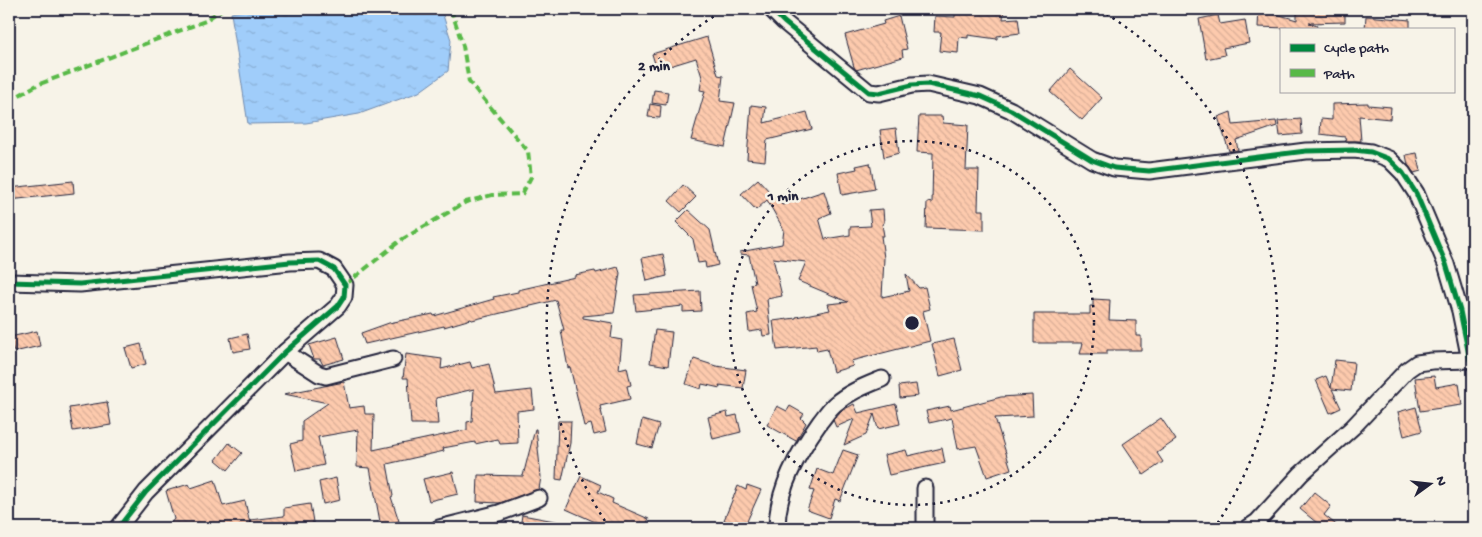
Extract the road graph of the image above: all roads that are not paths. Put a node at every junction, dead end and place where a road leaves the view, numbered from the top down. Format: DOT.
graph roads {
  1 [pos="771,9"];
  2 [pos="9,282"];
  3 [pos="285,352"];
  4 [pos="393,360"];
  5 [pos="1471,360"];
  6 [pos="882,379"];
  7 [pos="925,488"];
  8 [pos="539,498"];
  9 [pos="1253,526"];
  10 [pos="118,528"];
  11 [pos="439,528"];
  12 [pos="777,528"];
  13 [pos="924,528"];
  1 -- 5 [label="street"];
  2 -- 3 [label="street"];
  3 -- 4 [label="street"];
  3 -- 10 [label="street"];
  5 -- 9 [label="street"];
  6 -- 12 [label="street"];
  7 -- 13 [label="street"];
  8 -- 11 [label="street"];
}
